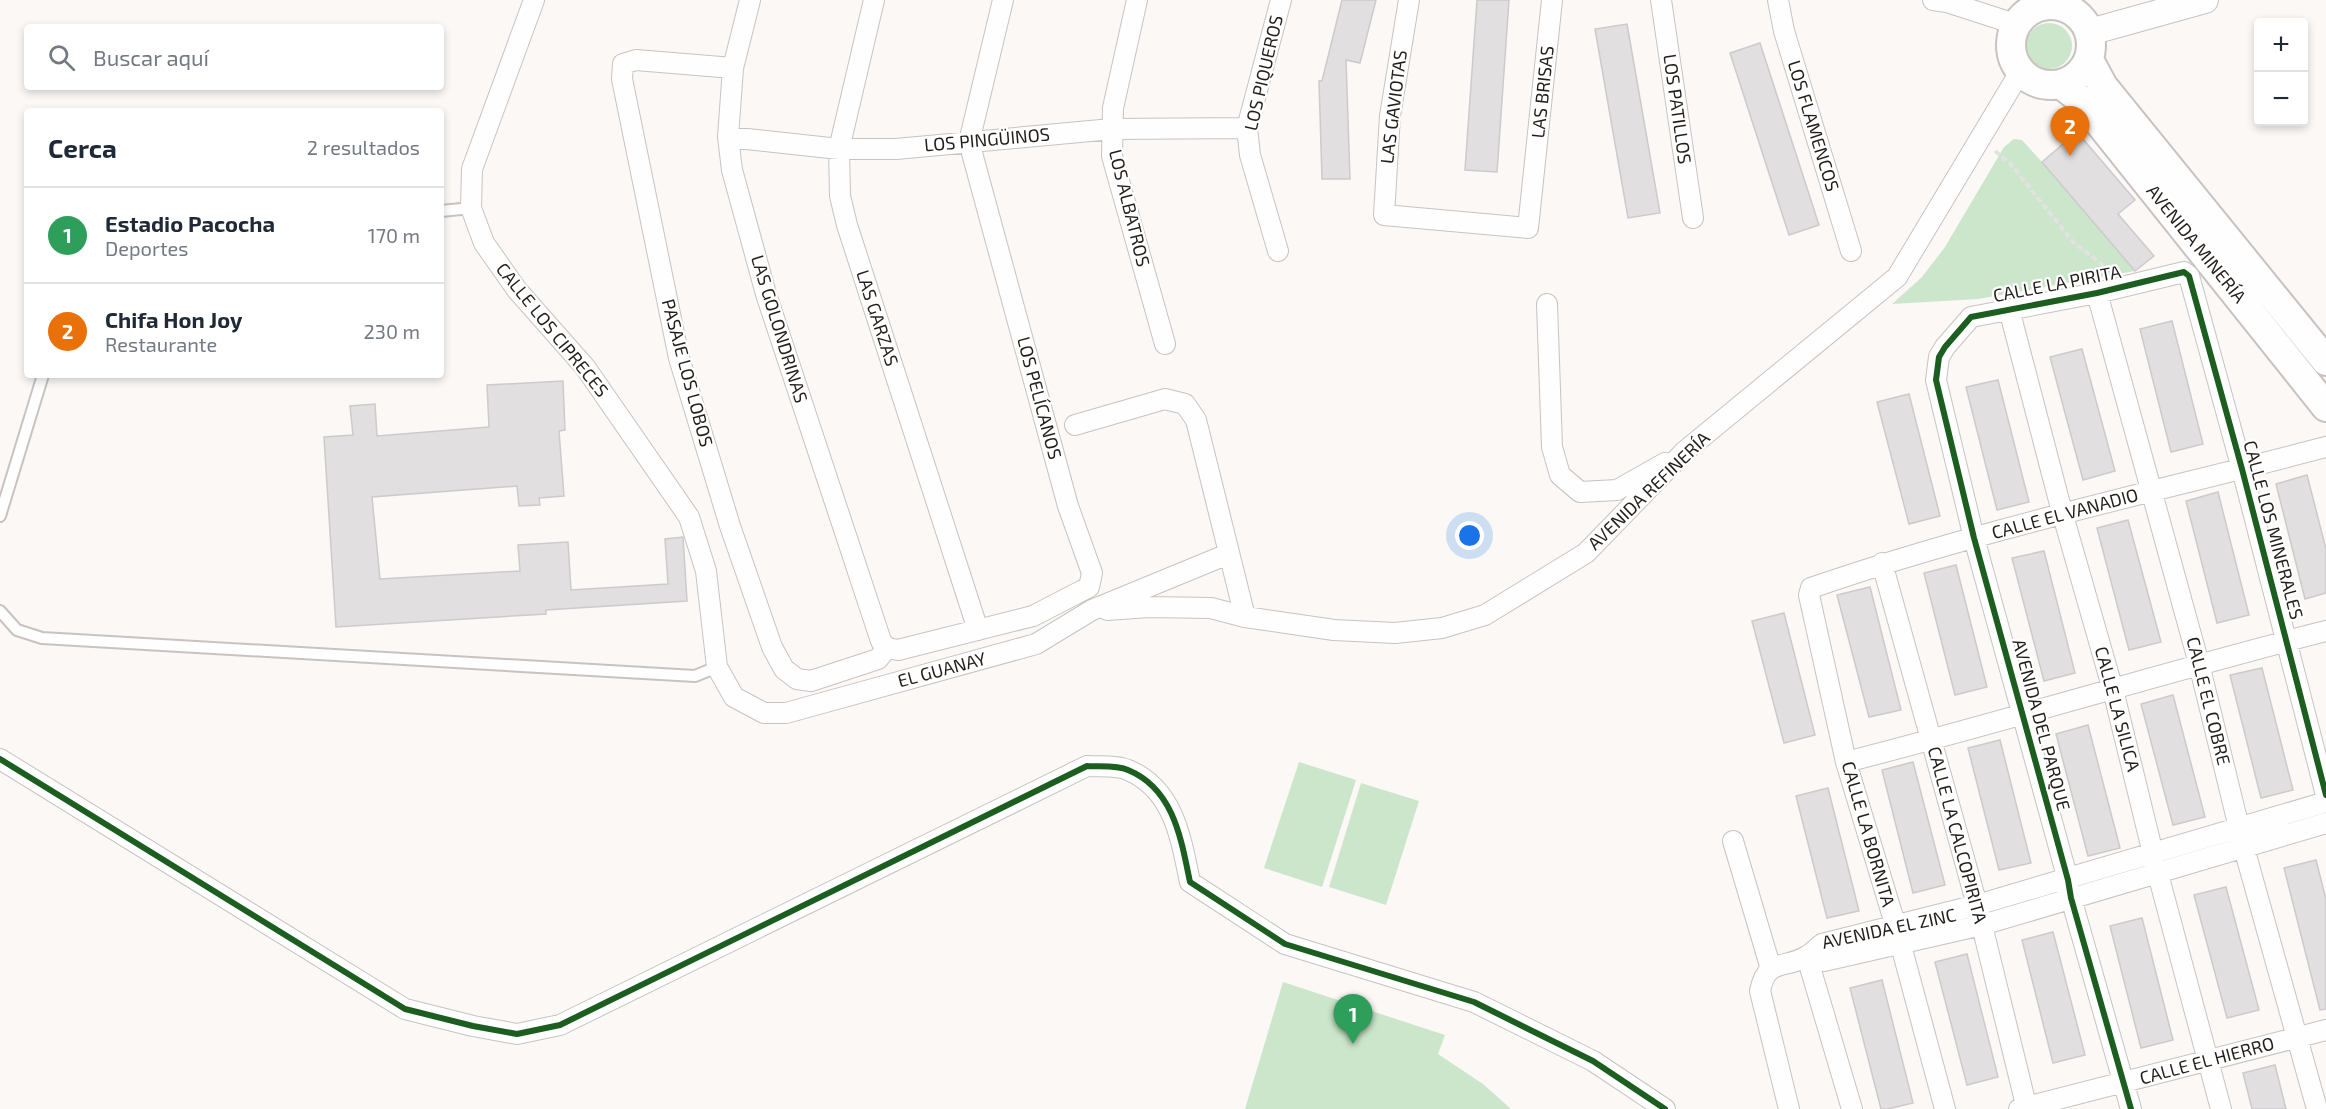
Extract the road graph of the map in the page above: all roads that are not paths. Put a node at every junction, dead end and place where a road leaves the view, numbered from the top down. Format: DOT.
graph roads {
  1 [pos="534,0"];
  2 [pos="750,0"];
  3 [pos="874,0"];
  4 [pos="1003,0"];
  5 [pos="1137,0"];
  6 [pos="1281,0"];
  7 [pos="1409,0"];
  8 [pos="1552,0"];
  9 [pos="1662,0"];
  10 [pos="1778,0"];
  11 [pos="1933,0"];
  12 [pos="2205,0"];
  13 [pos="2053,2"];
  14 [pos="2015,24"];
  15 [pos="2090,32"];
  16 [pos="2089,60"];
  17 [pos="733,68"];
  18 [pos="2020,72"];
  19 [pos="2062,85"];
  20 [pos="1247,128"];
  21 [pos="1112,129"];
  22 [pos="728,137"];
  23 [pos="969,142"];
  24 [pos="839,149"];
  25 [pos="471,208"];
  26 [pos="444,211"];
  27 [pos="1384,215"];
  28 [pos="1693,218"];
  29 [pos="1278,250"];
  30 [pos="1851,251"];
  31 [pos="2187,274"];
  32 [pos="2097,293"];
  33 [pos="1547,304"];
  34 [pos="2009,309"];
  35 [pos="1165,344"];
  36 [pos="1945,347"];
  37 [pos="2326,361"];
  38 [pos="42,378"];
  39 [pos="2326,407"];
  40 [pos="1075,425"];
  41 [pos="2326,447"];
  42 [pos="1685,451"];
  43 [pos="2242,469"];
  44 [pos="2150,492"];
  45 [pos="2062,512"];
  46 [pos="0,516"];
  47 [pos="1974,538"];
  48 [pos="1228,554"];
  49 [pos="1882,563"];
  50 [pos="1809,591"];
  51 [pos="1092,610"];
  52 [pos="0,611"];
  53 [pos="1245,617"];
  54 [pos="978,630"];
  55 [pos="2326,631"];
  56 [pos="2287,641"];
  57 [pos="887,648"];
  58 [pos="2199,664"];
  59 [pos="717,667"];
  60 [pos="2113,690"];
  61 [pos="786,713"];
  62 [pos="2022,716"];
  63 [pos="1931,740"];
  64 [pos="0,759"];
  65 [pos="1846,762"];
  66 [pos="2326,795"];
  67 [pos="2326,802"];
  68 [pos="2326,823"];
  69 [pos="2240,827"];
  70 [pos="1733,841"];
  71 [pos="2244,848"];
  72 [pos="2154,852"];
  73 [pos="2158,874"];
  74 [pos="2070,889"];
  75 [pos="1977,905"];
  76 [pos="1982,925"];
  77 [pos="1898,936"];
  78 [pos="1807,957"];
  79 [pos="1771,969"];
  80 [pos="2326,1030"];
  81 [pos="2296,1036"];
  82 [pos="2208,1061"];
  83 [pos="2125,1083"];
  84 [pos="2024,1108"];
  85 [pos="1665,1109"];
  86 [pos="1789,1109"];
  87 [pos="1852,1109"];
  88 [pos="1945,1109"];
  89 [pos="2131,1109"];
  90 [pos="2221,1109"];
  91 [pos="2317,1109"];
  1 -- 25 [label="street, CALLE LOS CIPRECES"];
  2 -- 17 [label="street, LAS GOLONDRINAS"];
  3 -- 24 [label="street, LAS GARZAS"];
  4 -- 23 [label="street, LOS PELÍCANOS"];
  5 -- 21 [label="street, LOS ALBATROS"];
  6 -- 20 [label="street, LOS PIQUEROS"];
  7 -- 27 [label="street, LAS GAVIOTAS"];
  8 -- 27 [label="street, LAS BRISAS"];
  9 -- 28 [label="street, LOS PATILLOS"];
  10 -- 30 [label="street, LOS FLAMENCOS"];
  11 -- 14 [label="street"];
  12 -- 15 [label="street"];
  13 -- 14 [label="main road"];
  13 -- 15 [label="main road"];
  14 -- 18 [label="main road"];
  15 -- 16 [label="main road"];
  16 -- 19 [label="main road"];
  16 -- 37 [label="main road, AVENIDA MINERÍA"];
  17 -- 22 [label="street, LAS GOLONDRINAS"];
  17 -- 57 [label="street, PASAJE LOS LOBOS"];
  18 -- 19 [label="main road"];
  18 -- 42 [label="street, AVENIDA REFINERÍA"];
  19 -- 39 [label="main road, AVENIDA MINERÍA"];
  20 -- 21 [label="street, LOS PINGÜINOS"];
  20 -- 29 [label="street, LOS PIQUEROS"];
  21 -- 23 [label="street, LOS PINGÜINOS"];
  21 -- 35 [label="street, LOS ALBATROS"];
  22 -- 24 [label="street, LOS PINGÜINOS"];
  22 -- 57 [label="street, LAS GOLONDRINAS"];
  23 -- 24 [label="street, LOS PINGÜINOS"];
  23 -- 54 [label="street, LOS PELÍCANOS"];
  24 -- 54 [label="street, LAS GARZAS"];
  25 -- 26 [label="lane"];
  25 -- 59 [label="street, CALLE LOS CIPRECES"];
  31 -- 32 [label="street, CALLE LA PIRITA"];
  31 -- 43 [label="street, CALLE LOS MINERALES"];
  32 -- 34 [label="street, CALLE LA PIRITA"];
  32 -- 44 [label="street, CALLE EL COBRE"];
  33 -- 42 [label="street"];
  34 -- 36 [label="street, CALLE LA PIRITA"];
  34 -- 45 [label="street, CALLE LA SILICA"];
  36 -- 47 [label="street, AVENIDA DEL PARQUE"];
  38 -- 46 [label="lane"];
  40 -- 48 [label="street"];
  41 -- 43 [label="street, CALLE EL VANADIO"];
  42 -- 53 [label="street, AVENIDA REFINERÍA"];
  43 -- 44 [label="street, CALLE EL VANADIO"];
  43 -- 56 [label="street, CALLE LOS MINERALES"];
  44 -- 45 [label="street, CALLE EL VANADIO"];
  44 -- 58 [label="street, CALLE EL COBRE"];
  45 -- 47 [label="street, CALLE EL VANADIO"];
  45 -- 60 [label="street, CALLE LA SILICA"];
  47 -- 49 [label="street, CALLE EL VANADIO"];
  47 -- 62 [label="street, AVENIDA DEL PARQUE"];
  48 -- 51 [label="street, EL GUANAY"];
  48 -- 53 [label="street"];
  49 -- 50 [label="street, CALLE EL VANADIO"];
  49 -- 63 [label="street, CALLE LA CALCOPIRITA"];
  50 -- 65 [label="street, CALLE LA BORNITA"];
  51 -- 53 [label="street, AVENIDA REFINERÍA"];
  51 -- 61 [label="street, EL GUANAY"];
  52 -- 59 [label="lane"];
  54 -- 57 [label="street, LOS PELÍCANOS"];
  55 -- 56 [label="street"];
  56 -- 58 [label="street"];
  56 -- 66 [label="street, CALLE LOS MINERALES"];
  58 -- 60 [label="street"];
  58 -- 69 [label="street, CALLE EL COBRE"];
  59 -- 61 [label="street, CALLE LOS CIPRECES"];
  60 -- 62 [label="street"];
  60 -- 72 [label="street, CALLE LA SILICA"];
  62 -- 63 [label="street"];
  62 -- 74 [label="street, AVENIDA DEL PARQUE"];
  63 -- 65 [label="street"];
  63 -- 75 [label="street, CALLE LA CALCOPIRITA"];
  64 -- 85 [label="street"];
  65 -- 77 [label="street, CALLE LA BORNITA"];
  67 -- 69 [label="street, AVENIDA EL ZINC"];
  68 -- 71 [label="street, AVENIDA EL ZINC"];
  69 -- 71 [label="street, CALLE EL COBRE"];
  69 -- 72 [label="street, AVENIDA EL ZINC"];
  70 -- 79 [label="street"];
  71 -- 73 [label="street, AVENIDA EL ZINC"];
  71 -- 81 [label="street, CALLE EL COBRE"];
  72 -- 73 [label="street, CALLE LA SILICA"];
  72 -- 74 [label="street, AVENIDA EL ZINC"];
  73 -- 74 [label="street, AVENIDA EL ZINC"];
  73 -- 82 [label="street, CALLE LA SILICA"];
  74 -- 75 [label="street, AVENIDA EL ZINC"];
  74 -- 76 [label="street, AVENIDA EL ZINC"];
  74 -- 83 [label="street, AVENIDA DEL PARQUE"];
  75 -- 76 [label="street, CALLE LA CALCOPIRITA"];
  75 -- 77 [label="street, AVENIDA EL ZINC"];
  76 -- 77 [label="street, AVENIDA EL ZINC"];
  76 -- 84 [label="street, CALLE LA CALCOPIRITA"];
  77 -- 78 [label="street, AVENIDA EL ZINC"];
  77 -- 88 [label="street, CALLE LA BORNITA"];
  78 -- 79 [label="street, AVENIDA EL ZINC"];
  78 -- 87 [label="street"];
  79 -- 86 [label="street"];
  80 -- 81 [label="street, CALLE EL HIERRO"];
  81 -- 82 [label="street, CALLE EL HIERRO"];
  81 -- 91 [label="street, CALLE EL COBRE"];
  82 -- 83 [label="street, CALLE EL HIERRO"];
  82 -- 90 [label="street, CALLE LA SILICA"];
  83 -- 84 [label="street, CALLE EL HIERRO"];
  83 -- 89 [label="street, AVENIDA DEL PARQUE"];
}
